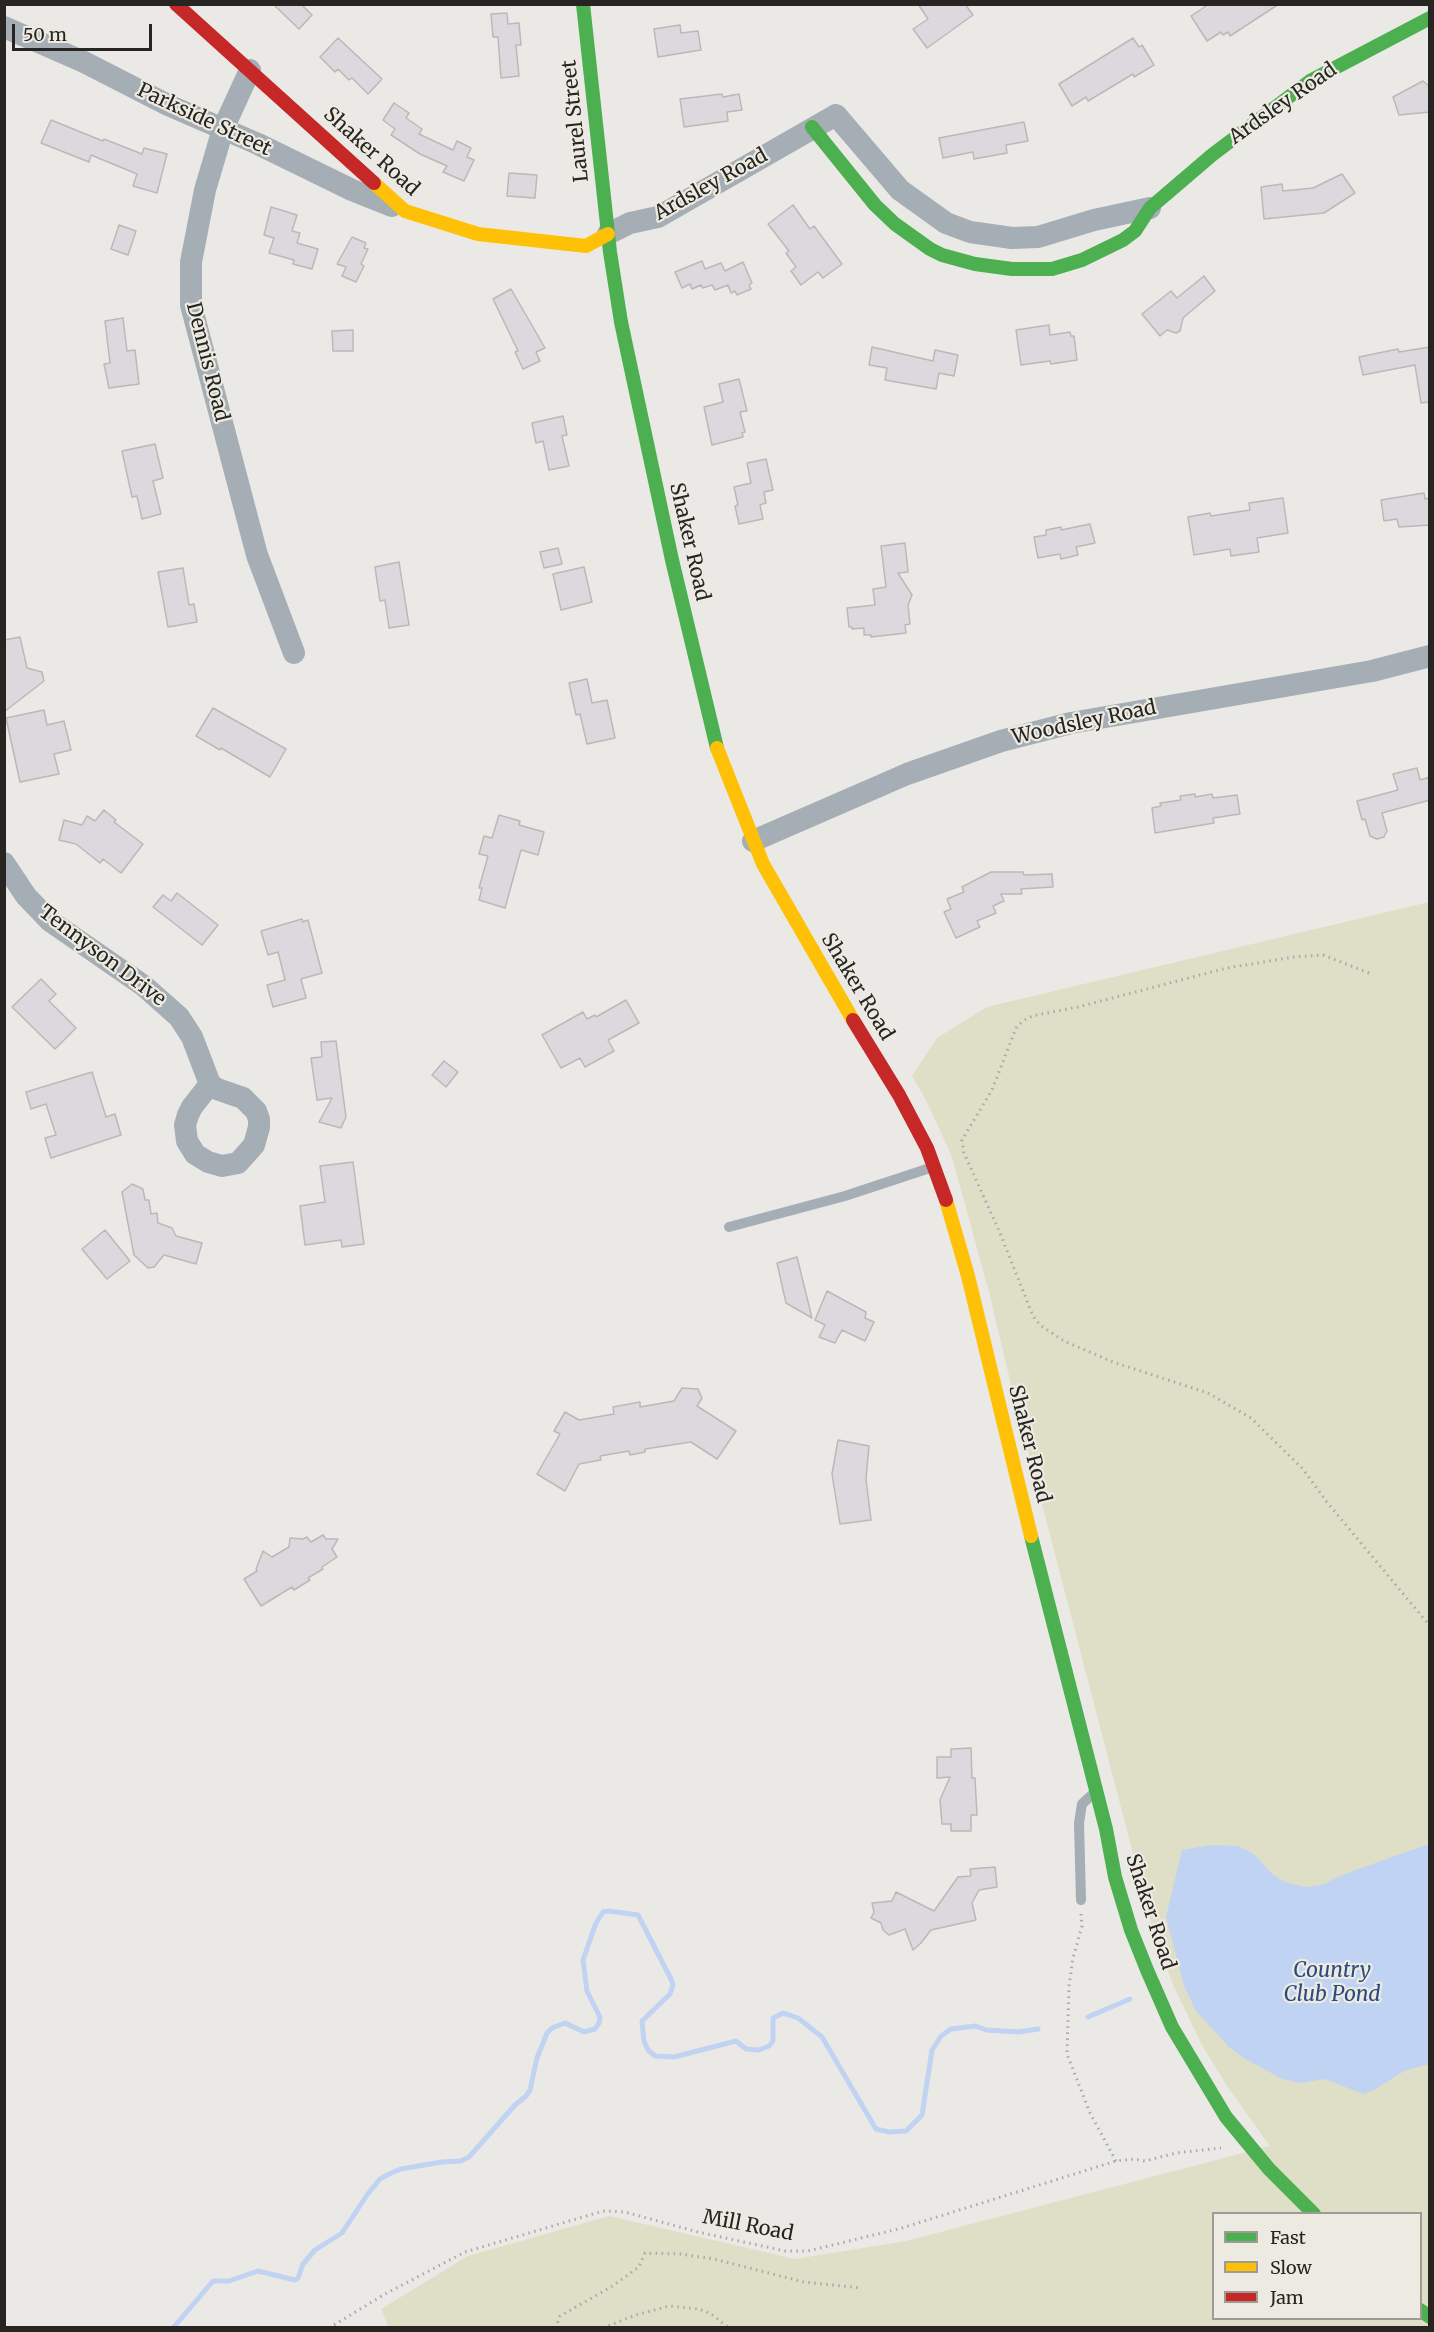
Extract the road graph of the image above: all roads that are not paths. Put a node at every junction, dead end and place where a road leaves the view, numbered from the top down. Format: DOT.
graph roads {
  1 [pos="176,4"];
  2 [pos="584,4"];
  3 [pos="1430,18"];
  4 [pos="4,27"];
  5 [pos="250,70"];
  6 [pos="812,127"];
  7 [pos="223,129"];
  8 [pos="1150,208"];
  9 [pos="405,211"];
  10 [pos="608,234"];
  11 [pos="294,653"];
  12 [pos="1430,656"];
  13 [pos="753,841"];
  14 [pos="4,864"];
  15 [pos="210,1084"];
  16 [pos="935,1166"];
  17 [pos="729,1227"];
  18 [pos="1096,1790"];
  19 [pos="1081,1900"];
  20 [pos="1312,2212"];
  1 -- 5 [label="main road, Shaker Road"];
  2 -- 10 [label="main road, Laurel Street"];
  3 -- 8 [label="main road, Ardsley Road"];
  4 -- 7 [label="street, Parkside Street"];
  5 -- 7 [label="street, Dennis Road"];
  5 -- 9 [label="main road, Shaker Road"];
  6 -- 8 [label="street, Ardsley Road"];
  6 -- 8 [label="main road, Ardsley Road"];
  6 -- 10 [label="street, Ardsley Road"];
  7 -- 9 [label="street, Parkside Street"];
  7 -- 11 [label="street, Dennis Road"];
  9 -- 10 [label="main road, Shaker Road"];
  10 -- 13 [label="main road, Shaker Road"];
  12 -- 13 [label="street, Woodsley Road"];
  13 -- 16 [label="main road, Shaker Road"];
  14 -- 15 [label="street, Tennyson Drive"];
  16 -- 17 [label="lane"];
  16 -- 18 [label="main road, Shaker Road"];
  18 -- 19 [label="lane"];
  18 -- 20 [label="main road, Shaker Road"];
}
